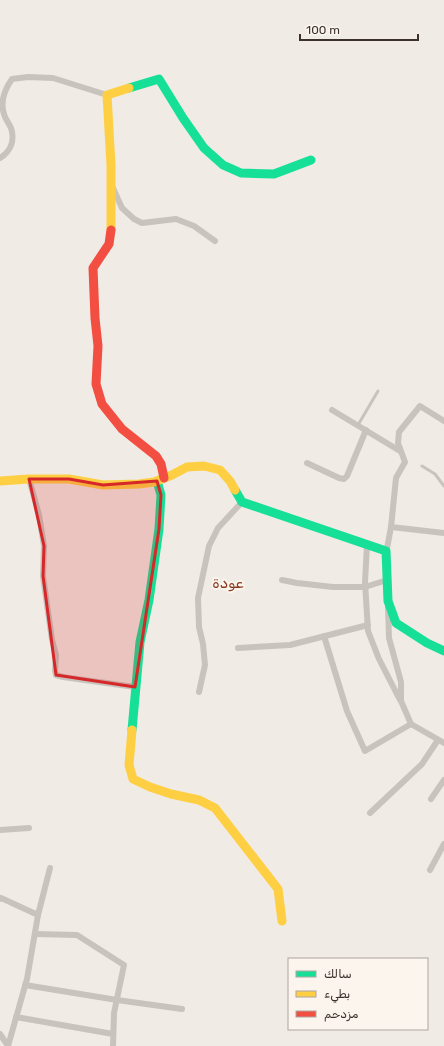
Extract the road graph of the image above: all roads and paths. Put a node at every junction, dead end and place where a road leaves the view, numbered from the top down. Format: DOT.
graph roads {
  1 [pos="107,95"];
  2 [pos="0,158"];
  3 [pos="311,160"];
  4 [pos="111,185"];
  5 [pos="215,241"];
  6 [pos="378,391"];
  7 [pos="332,410"];
  8 [pos="444,421"];
  9 [pos="358,426"];
  10 [pos="366,430"];
  11 [pos="400,451"];
  12 [pos="307,463"];
  13 [pos="422,466"];
  14 [pos="29,479"];
  15 [pos="161,480"];
  16 [pos="0,481"];
  17 [pos="444,486"];
  18 [pos="242,502"];
  19 [pos="392,527"];
  20 [pos="444,533"];
  21 [pos="367,545"];
  22 [pos="386,556"];
  23 [pos="282,580"];
  24 [pos="387,580"];
  25 [pos="365,587"];
  26 [pos="388,601"];
  27 [pos="368,625"];
  28 [pos="324,636"];
  29 [pos="238,648"];
  30 [pos="444,651"];
  31 [pos="135,687"];
  32 [pos="199,692"];
  33 [pos="401,701"];
  34 [pos="411,724"];
  35 [pos="441,741"];
  36 [pos="444,780"];
  37 [pos="430,799"];
  38 [pos="370,814"];
  39 [pos="29,828"];
  40 [pos="0,830"];
  41 [pos="444,844"];
  42 [pos="50,868"];
  43 [pos="430,870"];
  44 [pos="0,899"];
  45 [pos="38,915"];
  46 [pos="282,921"];
  47 [pos="35,934"];
  48 [pos="25,985"];
  49 [pos="117,1000"];
  50 [pos="182,1010"];
  51 [pos="16,1017"];
  52 [pos="0,1034"];
  53 [pos="113,1034"];
  54 [pos="8,1046"];
  55 [pos="113,1046"];
  1 -- 2 [label="street"];
  1 -- 3 [label="street"];
  1 -- 4 [label="street"];
  4 -- 5 [label="street"];
  4 -- 15 [label="street"];
  6 -- 9 [label="lane"];
  7 -- 9 [label="street"];
  8 -- 11 [label="street"];
  9 -- 10 [label="street"];
  10 -- 11 [label="street"];
  10 -- 12 [label="street"];
  11 -- 19 [label="street"];
  13 -- 17 [label="lane"];
  14 -- 15 [label="street"];
  14 -- 16 [label="street"];
  14 -- 31 [label="street"];
  15 -- 18 [label="street"];
  15 -- 31 [label="street"];
  18 -- 21 [label="street"];
  18 -- 32 [label="street"];
  19 -- 20 [label="street"];
  19 -- 22 [label="street"];
  21 -- 22 [label="street"];
  21 -- 25 [label="street"];
  22 -- 24 [label="street"];
  23 -- 25 [label="street"];
  24 -- 25 [label="street"];
  24 -- 26 [label="street"];
  25 -- 27 [label="street"];
  26 -- 30 [label="street"];
  26 -- 33 [label="street"];
  27 -- 28 [label="street"];
  27 -- 33 [label="street"];
  28 -- 29 [label="street"];
  28 -- 34 [label="street"];
  31 -- 46 [label="street"];
  33 -- 34 [label="street"];
  34 -- 35 [label="street"];
  35 -- 38 [label="street"];
  36 -- 37 [label="street"];
  39 -- 40 [label="street"];
  41 -- 43 [label="street"];
  42 -- 45 [label="street"];
  44 -- 45 [label="street"];
  45 -- 47 [label="street"];
  47 -- 48 [label="street"];
  47 -- 49 [label="street"];
  48 -- 49 [label="street"];
  48 -- 51 [label="street"];
  49 -- 50 [label="street"];
  49 -- 53 [label="street"];
  51 -- 53 [label="street"];
  51 -- 54 [label="street"];
  52 -- 54 [label="street"];
  53 -- 55 [label="street"];
}
